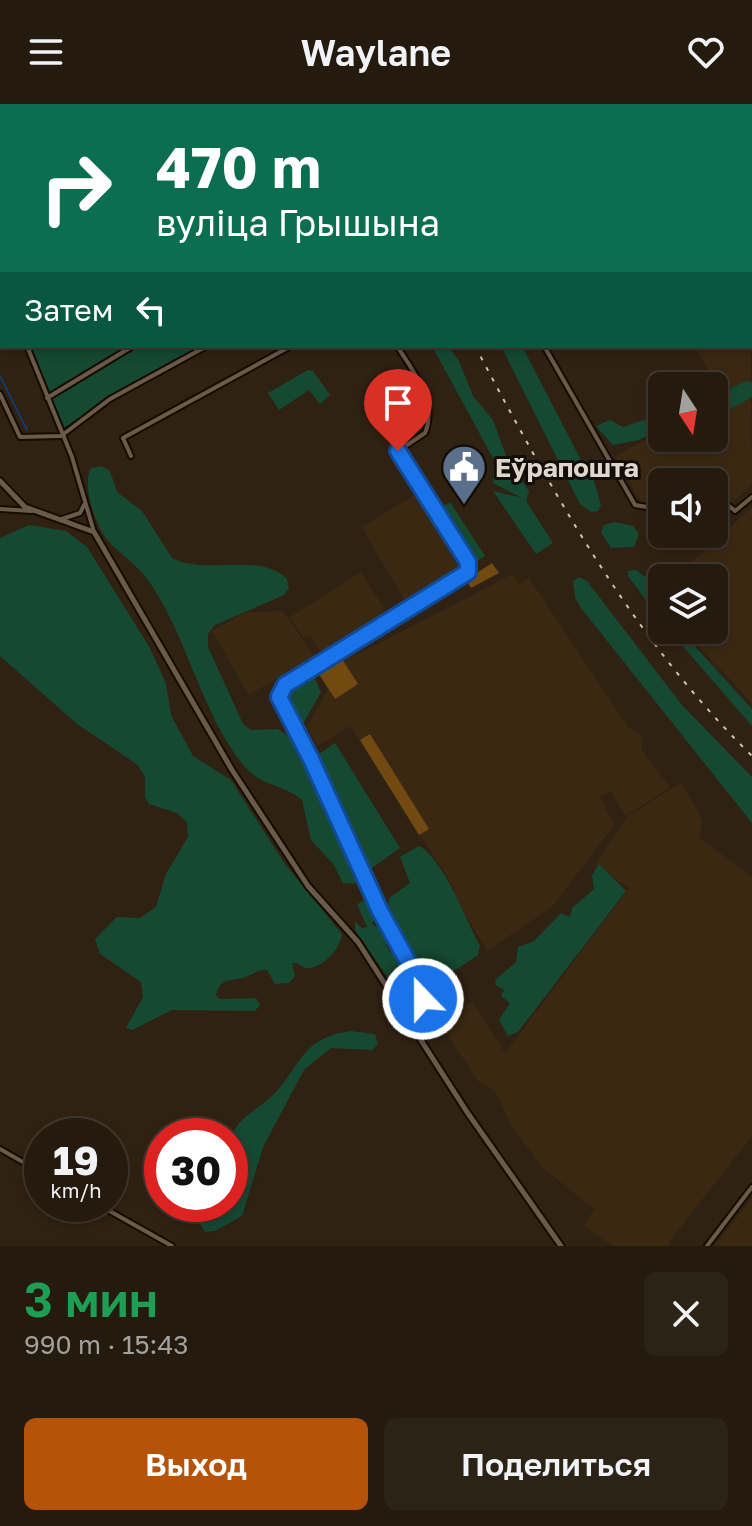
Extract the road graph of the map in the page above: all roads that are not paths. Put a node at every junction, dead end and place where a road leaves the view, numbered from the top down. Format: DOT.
graph roads {
  1 [pos="28,348"];
  2 [pos="130,348"];
  3 [pos="203,348"];
  4 [pos="287,348"];
  5 [pos="398,348"];
  6 [pos="545,348"];
  7 [pos="0,394"];
  8 [pos="47,398"];
  9 [pos="61,436"];
  10 [pos="131,456"];
  11 [pos="0,481"];
  12 [pos="752,497"];
  13 [pos="85,502"];
  14 [pos="728,505"];
  15 [pos="648,506"];
  16 [pos="0,509"];
  17 [pos="35,511"];
  18 [pos="62,519"];
  19 [pos="94,532"];
  20 [pos="408,1018"];
  21 [pos="0,1149"];
  22 [pos="24,1163"];
  23 [pos="752,1187"];
  24 [pos="128,1221"];
  25 [pos="172,1246"];
  26 [pos="561,1246"];
  27 [pos="707,1246"];
  1 -- 8 [label="street"];
  2 -- 8 [label="street"];
  3 -- 9 [label="street"];
  4 -- 10 [label="street"];
  5 -- 20 [label="street"];
  6 -- 15 [label="street"];
  7 -- 9 [label="street"];
  8 -- 9 [label="street"];
  9 -- 13 [label="street"];
  11 -- 17 [label="street"];
  12 -- 14 [label="street"];
  13 -- 18 [label="street"];
  13 -- 19 [label="street"];
  16 -- 17 [label="street"];
  17 -- 18 [label="street"];
  18 -- 19 [label="street"];
  19 -- 20 [label="street"];
  20 -- 26 [label="street"];
  21 -- 22 [label="street"];
  23 -- 27 [label="street"];
  24 -- 25 [label="street"];
}
